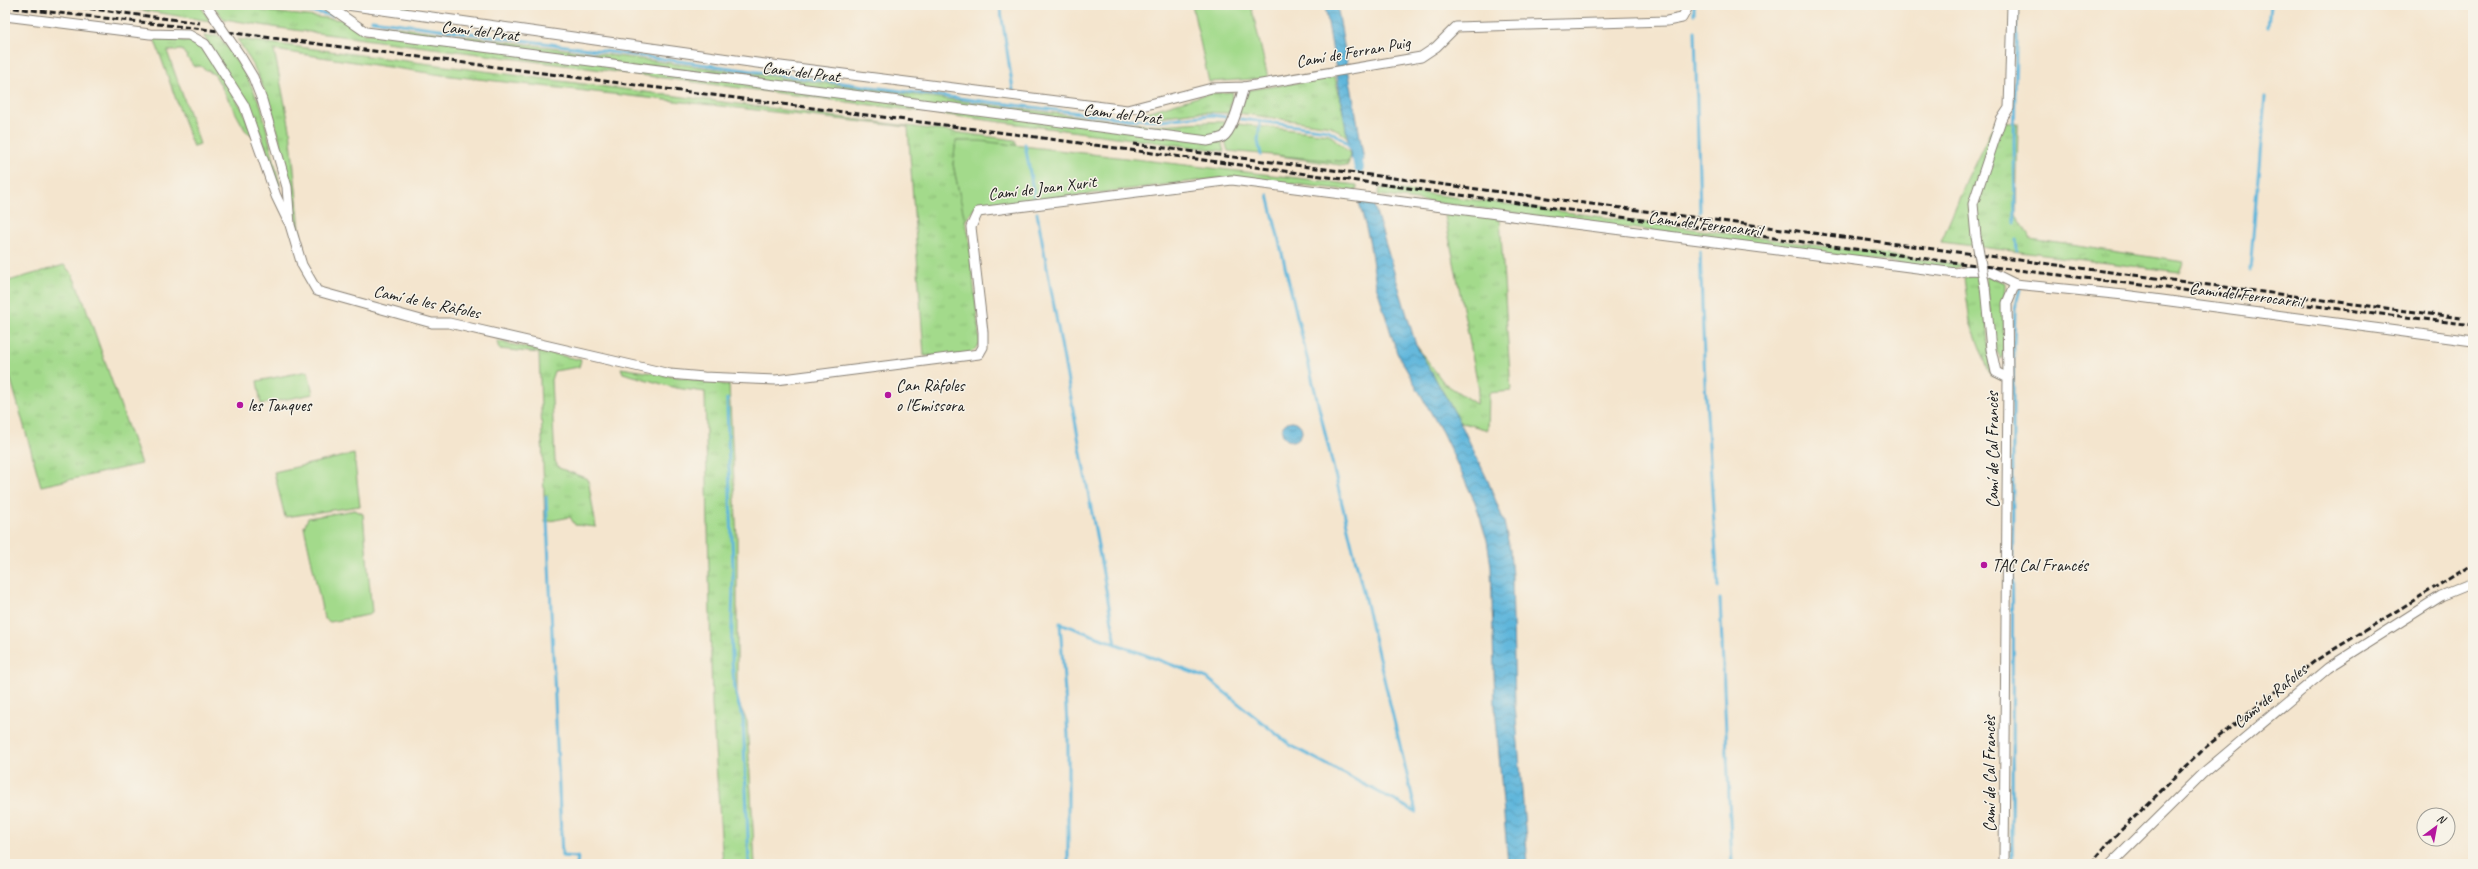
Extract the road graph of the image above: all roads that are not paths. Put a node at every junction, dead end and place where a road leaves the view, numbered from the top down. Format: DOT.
graph roads {
  1 [pos="206,5"];
  2 [pos="327,5"];
  3 [pos="347,5"];
  4 [pos="1689,5"];
  5 [pos="2012,5"];
  6 [pos="5,16"];
  7 [pos="1244,87"];
  8 [pos="1388,200"];
  9 [pos="290,226"];
  10 [pos="2015,284"];
  11 [pos="2473,341"];
  12 [pos="2008,378"];
  13 [pos="776,380"];
  14 [pos="2473,583"];
  15 [pos="2004,864"];
  16 [pos="2111,864"];
  1 -- 9 [label="street, Camí de les Ràfoles, bridge"];
  2 -- 7 [label="street, Camí del Prat"];
  3 -- 7 [label="street, Camí de Ferran Puig"];
  4 -- 7 [label="street, Camí de Ferran Puig"];
  5 -- 12 [label="street, Camí de Cal Francès, bridge"];
  6 -- 9 [label="street"];
  8 -- 10 [label="street, Camí del Ferrocarril"];
  8 -- 13 [label="street, Camí de Joan Xurit"];
  9 -- 13 [label="street, Camí de les Ràfoles"];
  10 -- 11 [label="street, Camí del Ferrocarril"];
  10 -- 12 [label="street"];
  12 -- 15 [label="street, Camí de Cal Francès"];
  14 -- 16 [label="street, Camí de Rafoles"];
}
